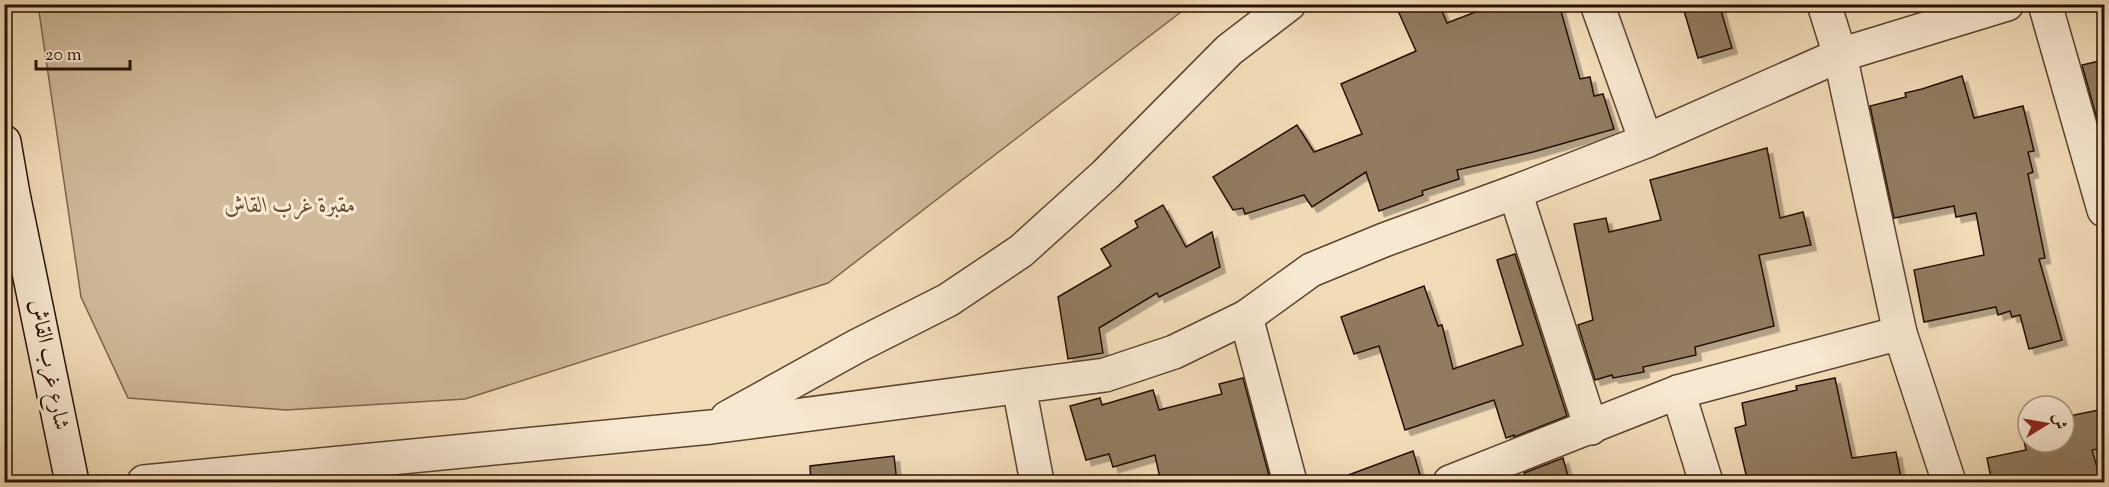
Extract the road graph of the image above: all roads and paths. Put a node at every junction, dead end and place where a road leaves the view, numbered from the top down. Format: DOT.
graph roads {
  1 [pos="1289,4"];
  2 [pos="1597,4"];
  3 [pos="1824,4"];
  4 [pos="2007,4"];
  5 [pos="2045,4"];
  6 [pos="1840,55"];
  7 [pos="1646,141"];
  8 [pos="4,142"];
  9 [pos="1515,192"];
  10 [pos="2104,210"];
  11 [pos="1246,317"];
  12 [pos="1900,333"];
  13 [pos="1019,387"];
  14 [pos="1678,392"];
  15 [pos="711,427"];
  16 [pos="1591,428"];
  17 [pos="1456,481"];
  18 [pos="72,483"];
  19 [pos="144,483"];
  20 [pos="1037,483"];
  21 [pos="1290,483"];
  22 [pos="1706,483"];
  23 [pos="1949,483"];
  1 -- 15 [label="street"];
  2 -- 7 [label="street"];
  3 -- 6 [label="street"];
  4 -- 6 [label="street"];
  5 -- 10 [label="street"];
  6 -- 7 [label="street"];
  6 -- 12 [label="street"];
  7 -- 9 [label="street"];
  8 -- 18 [label="street, شارع غرب القاش"];
  9 -- 11 [label="street"];
  9 -- 16 [label="street"];
  11 -- 13 [label="street"];
  11 -- 21 [label="street"];
  12 -- 14 [label="street"];
  12 -- 23 [label="street"];
  13 -- 15 [label="street"];
  13 -- 20 [label="street"];
  14 -- 16 [label="street"];
  14 -- 22 [label="street"];
  15 -- 19 [label="street"];
  16 -- 17 [label="street"];
}
